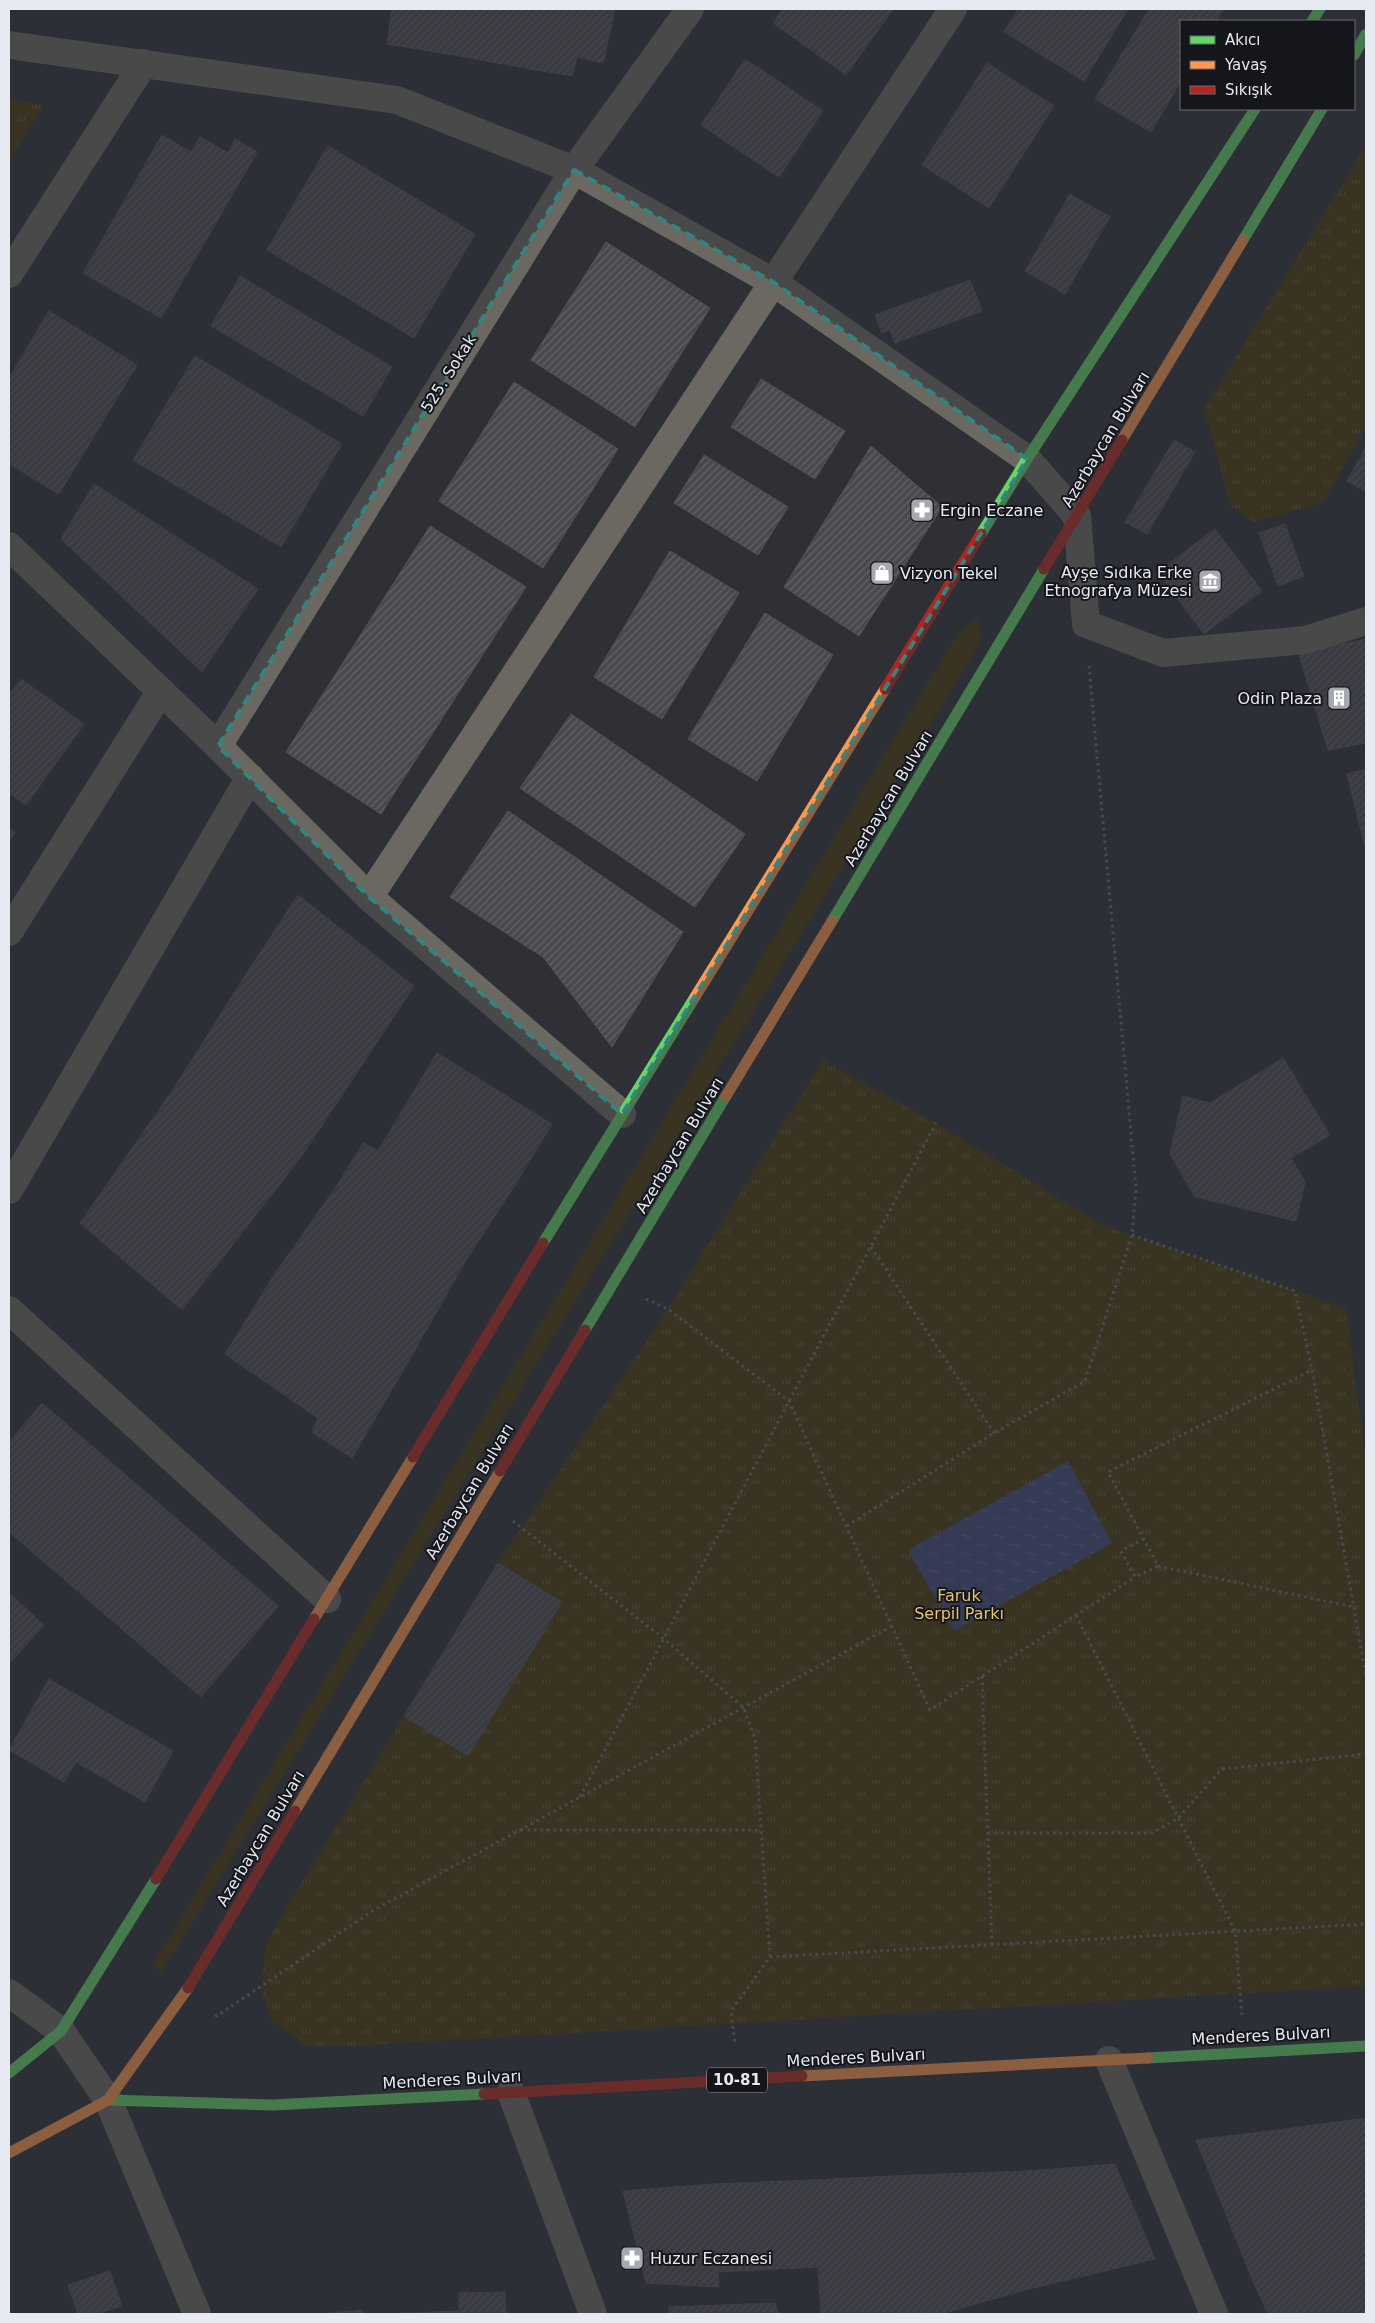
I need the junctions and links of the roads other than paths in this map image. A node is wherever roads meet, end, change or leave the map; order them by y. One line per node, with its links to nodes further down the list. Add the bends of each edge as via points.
1 (690, 9): 11 (street, 525. Sokak)
2 (953, 9): 13 (street)
3 (1320, 9): 4 (main road)
4 (1313, 20)
5 (1366, 34): 7 (main road)
6 (9, 46): 8 (street)
7 (1355, 53)
8 (144, 63): 11 (street, via 397,100); 12 (street)
9 (1254, 110): 14 (main road)
10 (1321, 110): 15 (main road, Azerbaycan Bulvarı)
11 (574, 170): 13 (street); 19 (street, 525. Sokak)
12 (9, 274)
13 (773, 282): 14 (street); 21 (street)
14 (1027, 459): 15 (street); 23 (main road)
15 (1078, 516): 17 (street, via 1086,624 1162,653 1305,640); 33 (main road, Azerbaycan Bulvarı, via 179,2003)
16 (9, 546): 18 (street)
17 (1366, 621)
18 (161, 691): 19 (street); 22 (street)
19 (218, 746): 20 (street)
20 (250, 777): 21 (street); 24 (street)
21 (369, 897): 23 (street)
22 (9, 932)
23 (622, 1114): 26 (main road)
24 (9, 1190)
25 (13, 1322): 26 (street)
26 (327, 1599): 28 (main road)
27 (9, 1993): 28 (street)
28 (61, 2031): 31 (main road); 33 (street)
29 (1366, 2046): 30 (main road, Menderes Bulvarı / 10-81)
30 (1109, 2060): 32 (main road, Menderes Bulvarı / 10-81); 37 (street)
31 (9, 2073)
32 (511, 2092): 33 (main road, Menderes Bulvarı / 10-81, via 273,2105); 36 (street)
33 (108, 2100): 34 (main road, Azerbaycan Bulvarı); 35 (street)
34 (11, 2151)
35 (196, 2314)
36 (593, 2314)
37 (1214, 2314)

